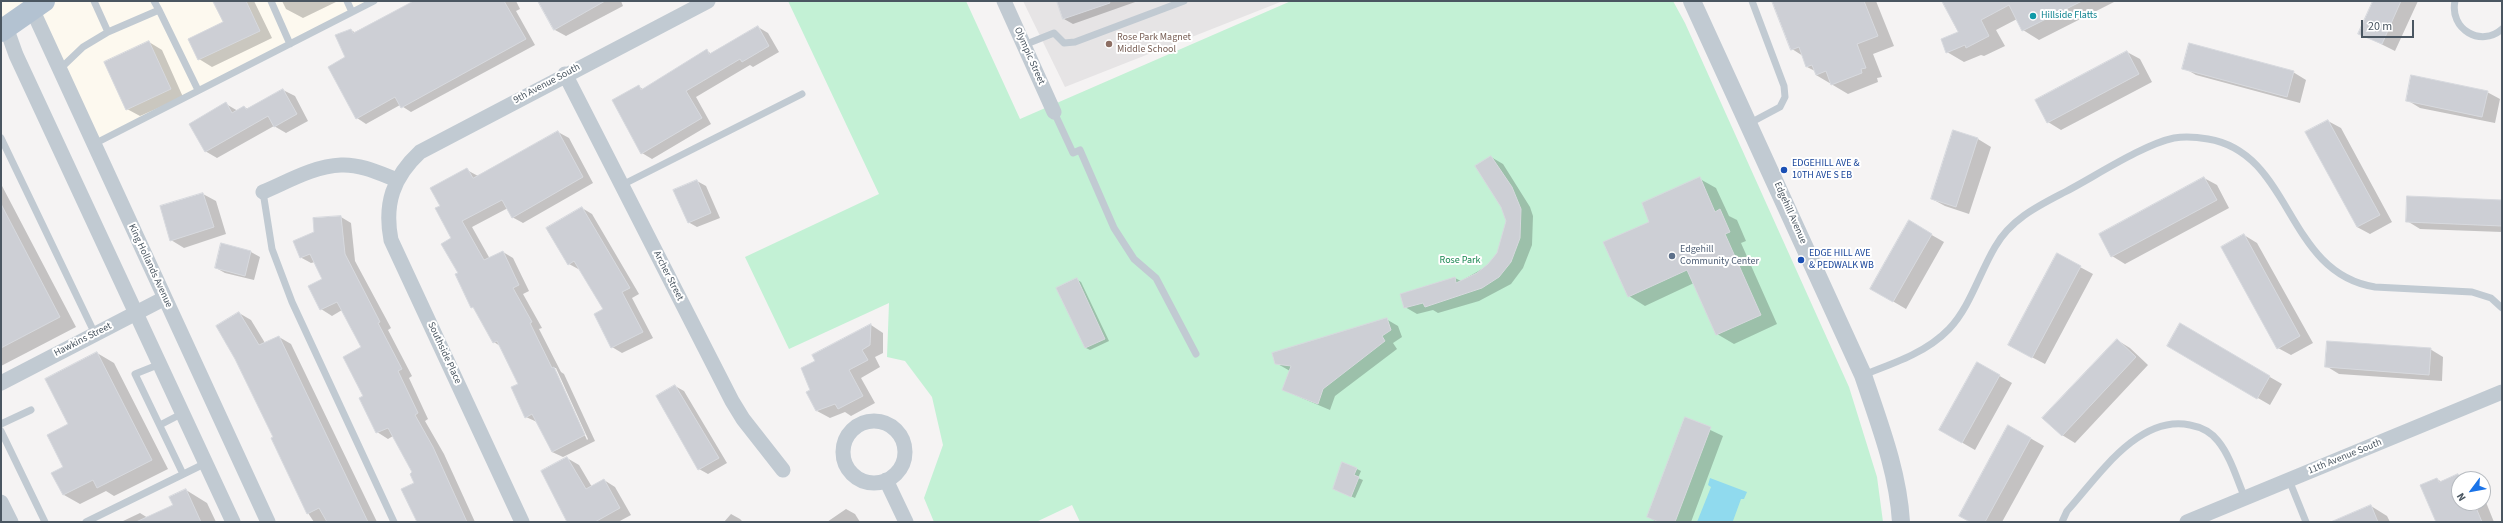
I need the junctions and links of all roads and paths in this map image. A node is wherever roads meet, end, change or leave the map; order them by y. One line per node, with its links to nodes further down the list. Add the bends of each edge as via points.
1 (94, 1): 17 (lane)
2 (154, 1): 13 (lane)
3 (271, 1): 18 (lane)
4 (347, 1): 14 (lane)
5 (374, 1): 14 (lane)
6 (708, 1): 21 (street, 9th Avenue South)
7 (1004, 1): 19 (street, Olympic Street)
8 (1184, 1): 19 (lane, via 1076,42 1064,43 1054,33)
9 (1692, 1): 25 (street, Edgehill Avenue)
10 (1752, 1): 25 (lane, via 1785,92 1780,107)
11 (2455, 1): 16 (lane, via 2455,17 2466,32 2485,37)
12 (38, 5): 15 (main road); 20 (street, King Hollands Avenue)
13 (159, 10): 17 (lane); 22 (lane)
14 (352, 12): 18 (lane)
15 (4, 26): 33 (street)
16 (2502, 29)
17 (108, 32): 20 (lane, via 83,47)
18 (290, 44): 22 (lane)
19 (1024, 45): 24 (street, Olympic Street)
20 (60, 68): 27 (street, King Hollands Avenue)
21 (565, 74): 28 (street, 9th Avenue South, via 420,152 408,163); 29 (street, Archer Street)
22 (198, 90): 27 (lane)
23 (802, 94): 29 (lane)
24 (1054, 112): 35 (lane, via 1073,153 1080,150 1114,228 1134,259 1156,278)
25 (1750, 123): 37 (street, Edgehill Avenue)
26 (1, 138): 34 (lane)
27 (94, 144): 31 (street, King Hollands Avenue)
28 (397, 180): 30 (street, via 364,168 342,165 318,169); 58 (street, Southside Place, via 387,219 391,240)
29 (622, 185): 46 (street, Archer Street, via 732,401)
30 (263, 192): 57 (lane, via 272,249 292,302)
31 (165, 298): 33 (street, Hawkins Street); 56 (street, King Hollands Avenue)
32 (2502, 308): 37 (lane, via 2491,298 2472,292 2375,287 2361,285 2343,277 2326,265 2312,250 2264,173 2247,155 2215,140 2174,138 2145,150 2021,217 1995,247 1961,313 1948,331 1908,357)
33 (137, 312): 34 (street, Hawkins Street); 36 (street)
34 (95, 334): 38 (street, Hawkins Street)
35 (1196, 354)
36 (160, 364): 41 (street); 43 (lane, via 135,374)
37 (1863, 375): 60 (street, Edgehill Avenue, via 1885,437)
38 (1, 383)
39 (2502, 392): 49 (street, 11th Avenue South)
40 (31, 410): 42 (lane)
41 (183, 413): 43 (lane); 45 (street)
42 (1, 424)
43 (160, 425): 47 (lane)
44 (1, 431): 53 (lane)
45 (206, 463): 47 (lane); 55 (street)
46 (783, 470)
47 (183, 474): 54 (lane)
48 (886, 480): 48 (street, via 896,473 903,463 905,451 902,439 895,429 885,423 873,420 861,423 851,430 845,440 843,452 846,464 852,474 863,480); 59 (street)
49 (2289, 480): 50 (street, 11th Avenue South); 63 (lane)
50 (2245, 498): 61 (lane, via 2225,453 2211,434 2192,425 2169,424 2146,431 2128,444 2067,511); 62 (street, 11th Avenue South)
51 (1, 502): 52 (street)
52 (11, 522)
53 (45, 522)
54 (86, 522)
55 (232, 522)
56 (268, 522)
57 (394, 522)
58 (522, 522)
59 (906, 522)
60 (1901, 522)
61 (2062, 522)
62 (2187, 522)
63 (2306, 522)

